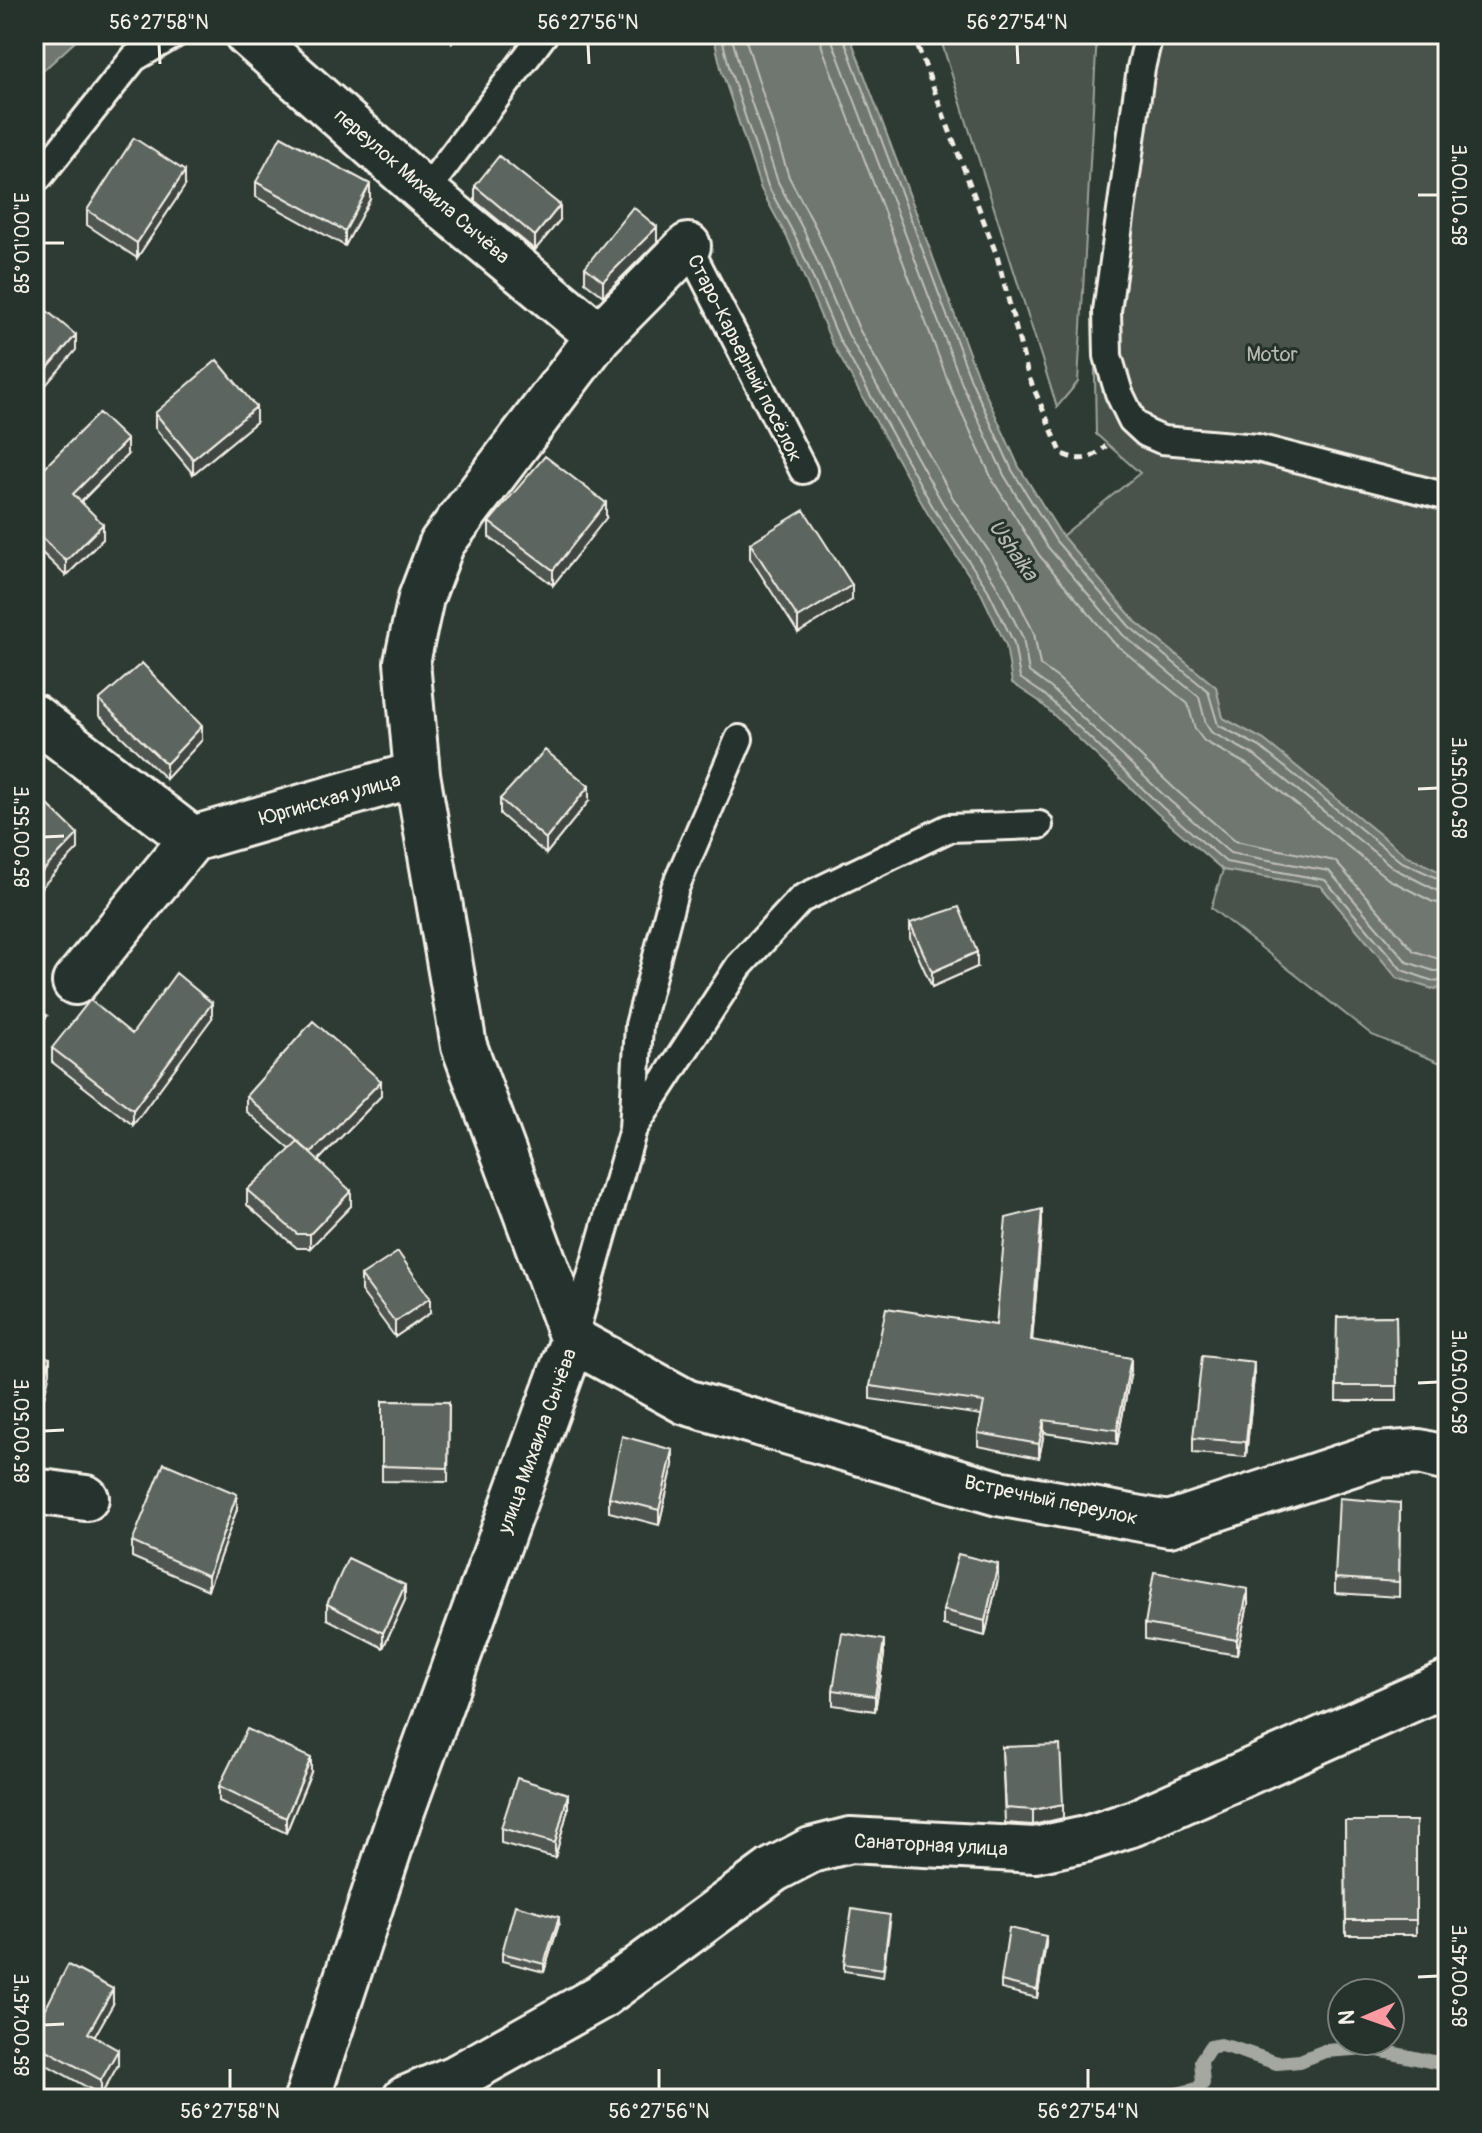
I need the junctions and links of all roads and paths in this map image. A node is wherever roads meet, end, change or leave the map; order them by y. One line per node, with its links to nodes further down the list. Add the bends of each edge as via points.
1 (175, 34): 6 (lane, via 134,58)
2 (247, 34): 7 (street, переулок Михаила Сычёва)
3 (544, 34): 7 (lane)
4 (913, 34): 10 (path, via 997,256 1028,375 1062,454 1076,460 1093,458)
5 (1149, 34): 10 (lane, via 1107,311 1108,356)
6 (34, 179)
7 (425, 192): 9 (street, переулок Михаила Сычёва)
8 (688, 246): 9 (street, Юргинская улица); 11 (lane, Старо-Карьерный посёлок)
9 (599, 336): 15 (street, Юргинская улица, via 442,543 421,598 407,662)
10 (1132, 420): 12 (lane, via 1162,440 1257,448)
11 (803, 470)
12 (1448, 497)
13 (34, 717): 17 (street)
14 (739, 739): 19 (lane, via 671,904 639,1025)
15 (417, 774): 17 (street, Юргинская улица); 20 (street, улица Михаила Сычёва, via 464,1046)
16 (1039, 825): 19 (lane, via 949,828 801,899 739,966)
17 (192, 839): 18 (street)
18 (75, 982)
19 (633, 1129): 20 (lane)
20 (573, 1340): 21 (street, Встречный переулок, via 686,1402 998,1493 1169,1524 1378,1455 1419,1452); 25 (street, улица Михаила Сычёва, via 399,1819)
21 (1448, 1459)
22 (34, 1491): 23 (street)
23 (86, 1498)
24 (1448, 1683): 26 (street, Санаторная улица, via 1134,1823 1086,1839 1035,1850 850,1840 811,1850 773,1870 600,1997 459,2076)
25 (307, 2099)
26 (405, 2099)

